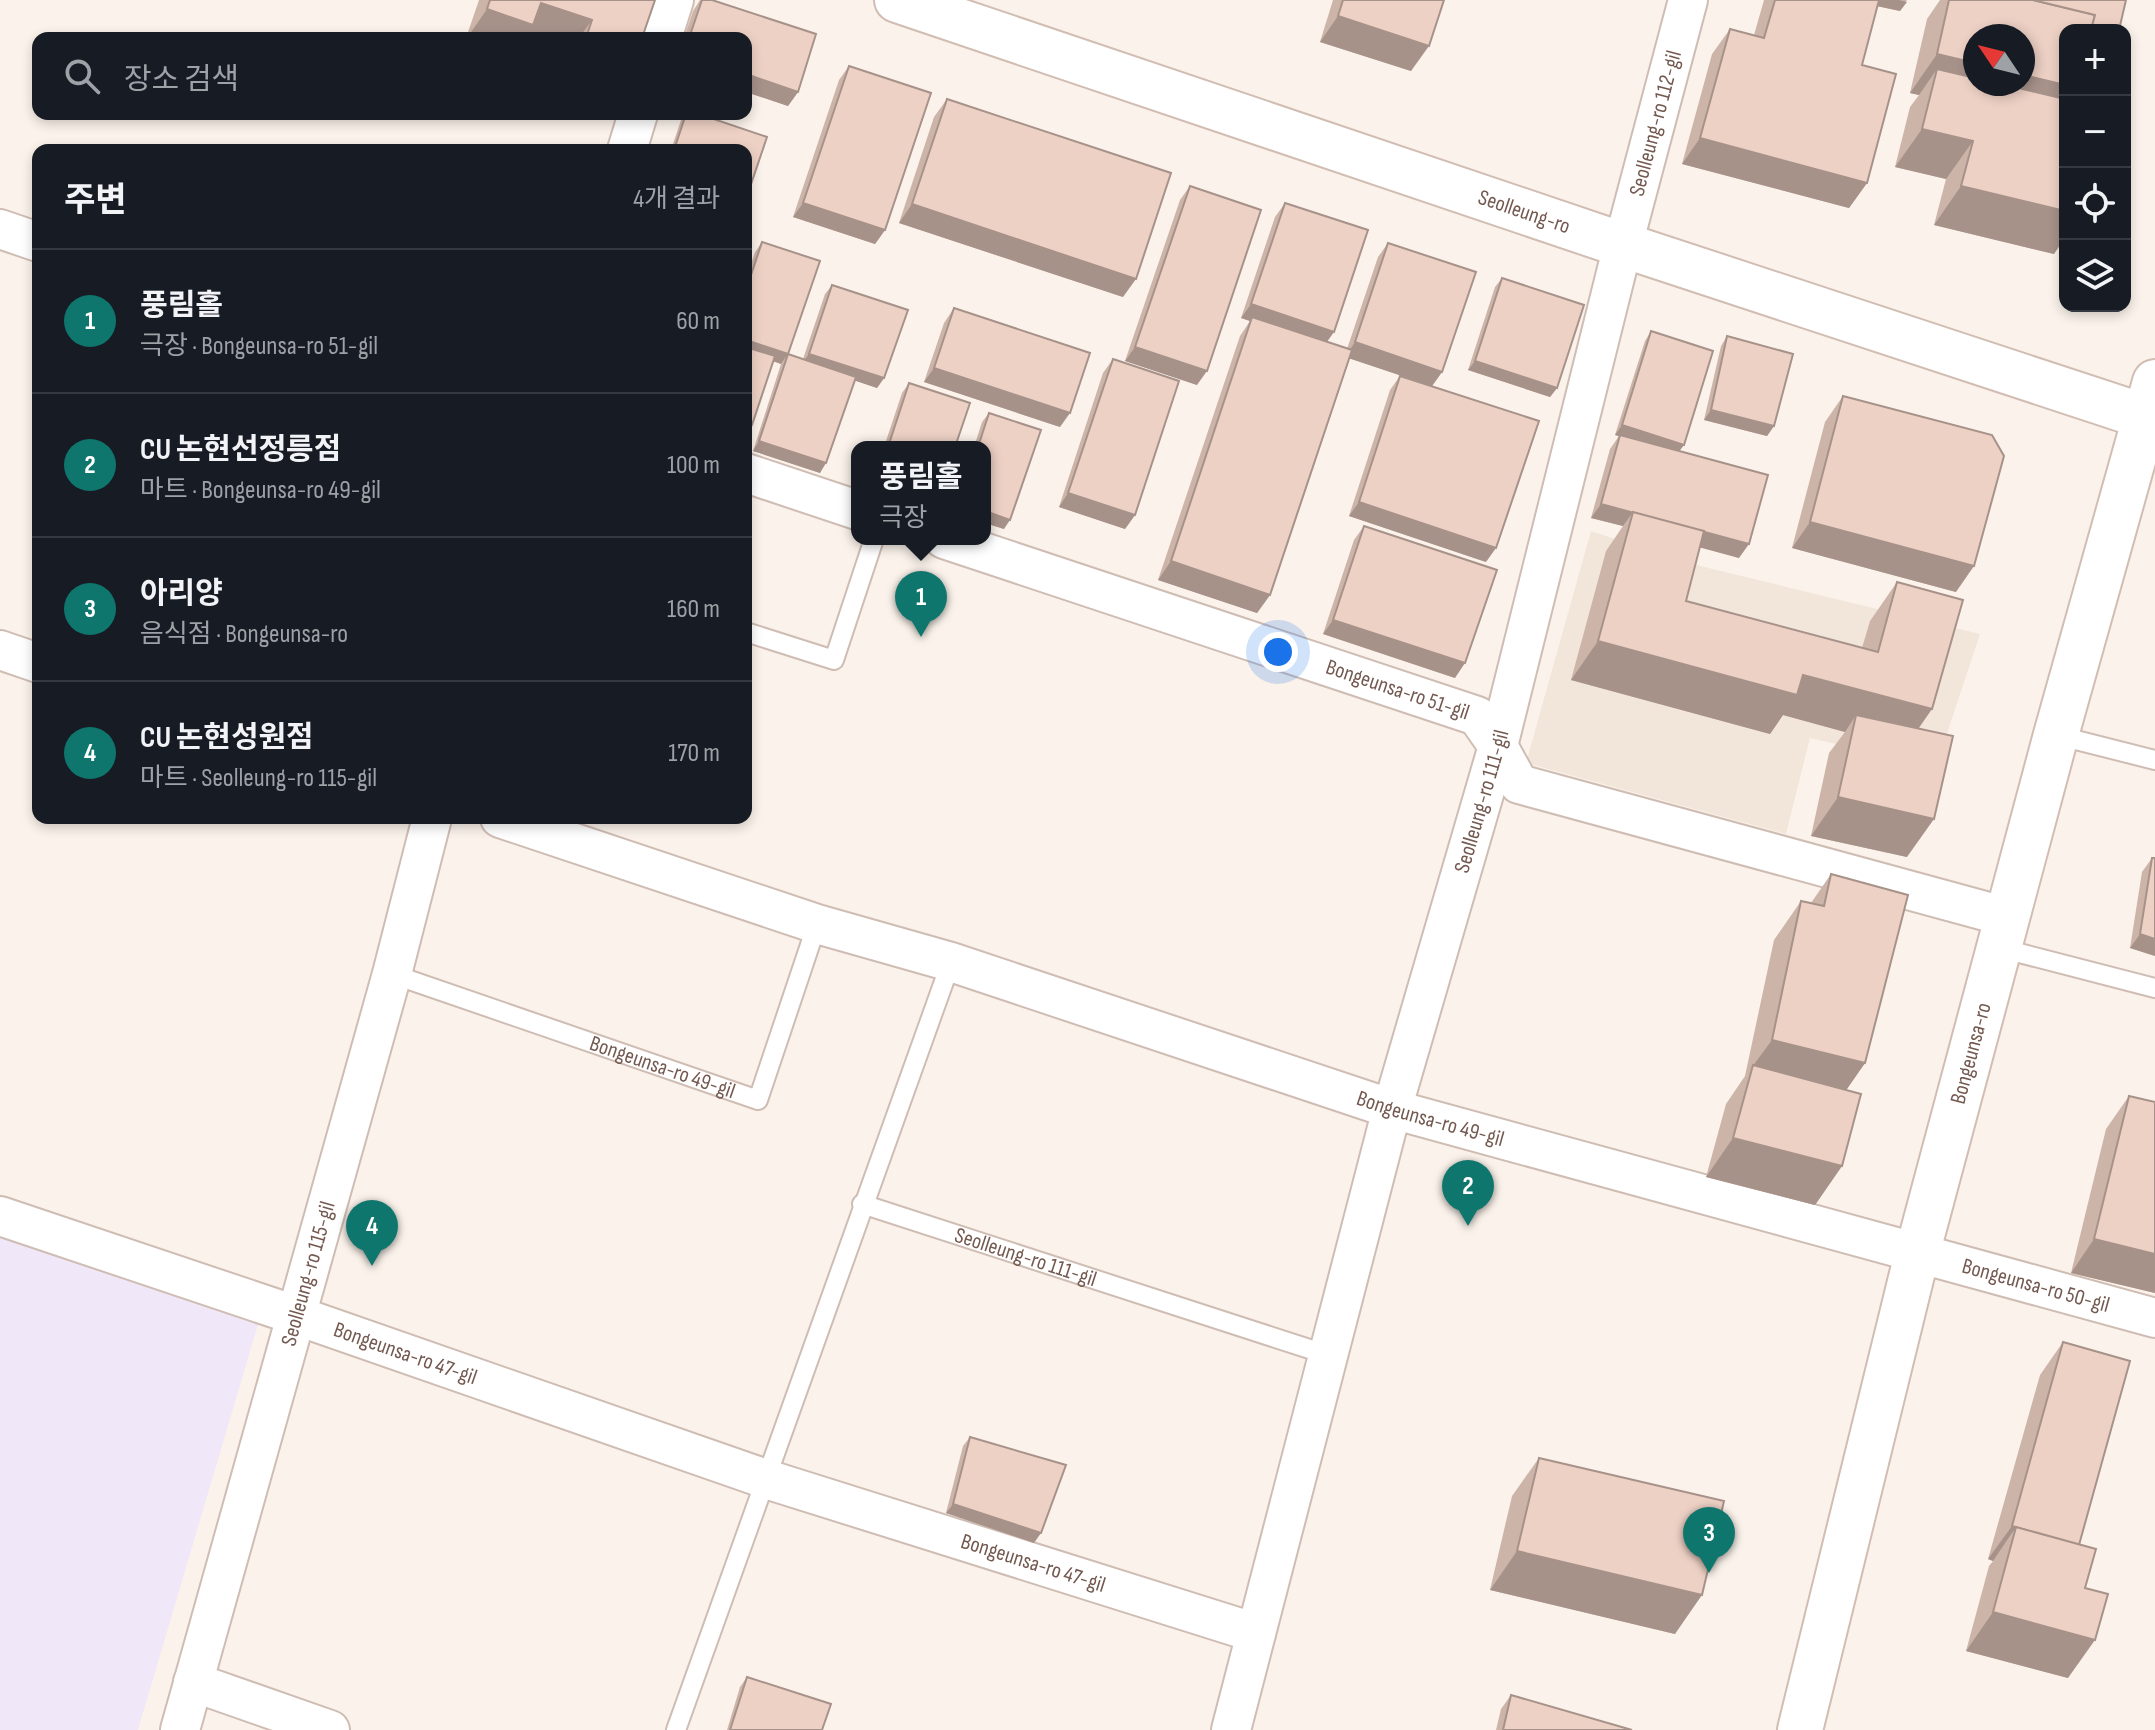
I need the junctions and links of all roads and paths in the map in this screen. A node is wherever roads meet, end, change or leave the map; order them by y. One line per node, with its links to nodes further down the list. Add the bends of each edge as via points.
1 (674, 0): 4 (street)
2 (897, 0): 9 (main road, Seolleung-ro)
3 (1688, 0): 9 (street, Seolleung-ro 112-gil)
4 (664, 32)
5 (636, 120): 6 (street)
6 (629, 144)
7 (0, 229): 8 (street)
8 (32, 240)
9 (1623, 245): 10 (main road, Seolleung-ro); 19 (street, Seolleung-ro 111-gil)
10 (2152, 406): 18 (main road, Bongeunsa-ro)
11 (752, 475): 12 (street)
12 (851, 508)
13 (872, 545): 15 (lane, via 834,660)
14 (962, 545): 19 (street, Bongeunsa-ro 51-gil, via 1477,716)
15 (752, 634)
16 (0, 650): 17 (street)
17 (32, 661)
18 (2056, 735): 20 (lane); 24 (main road, Bongeunsa-ro)
19 (1498, 746): 24 (street, Bongeunsa-ro 51-gil, via 1519,784); 28 (street, Seolleung-ro 111-gil)
20 (2155, 760)
21 (430, 824): 26 (street, Seolleung-ro 115-gil)
22 (518, 824): 23 (street, Bongeunsa-ro 49-gil)
23 (817, 924): 25 (street, Bongeunsa-ro 49-gil); 26 (lane, Bongeunsa-ro 49-gil, via 758,1100)
24 (2004, 932): 27 (lane); 31 (main road, Bongeunsa-ro)
25 (951, 962): 28 (street, Bongeunsa-ro 49-gil); 29 (lane)
26 (392, 974): 32 (street, Seolleung-ro 115-gil)
27 (2155, 988)
28 (1392, 1109): 31 (street, Bongeunsa-ro 49-gil); 34 (street, Seolleung-ro 111-gil)
29 (862, 1204): 34 (lane, Seolleung-ro 111-gil); 35 (lane)
30 (0, 1216): 32 (street, Bongeunsa-ro 47-gil)
31 (1917, 1254): 33 (street, Bongeunsa-ro 50-gil); 42 (main road, Bongeunsa-ro)
32 (295, 1315): 35 (street, Bongeunsa-ro 47-gil); 37 (street, Seolleung-ro 115-gil)
33 (2155, 1318)
34 (1328, 1355): 36 (street, Seolleung-ro 111-gil)
35 (766, 1479): 36 (street, Bongeunsa-ro 47-gil); 40 (lane)
36 (1256, 1633): 41 (street, Seolleung-ro 111-gil)
37 (193, 1682): 38 (street, Seolleung-ro 115-gil); 39 (street)
38 (180, 1730)
39 (330, 1730)
40 (676, 1730)
41 (1231, 1730)
42 (1800, 1730)

